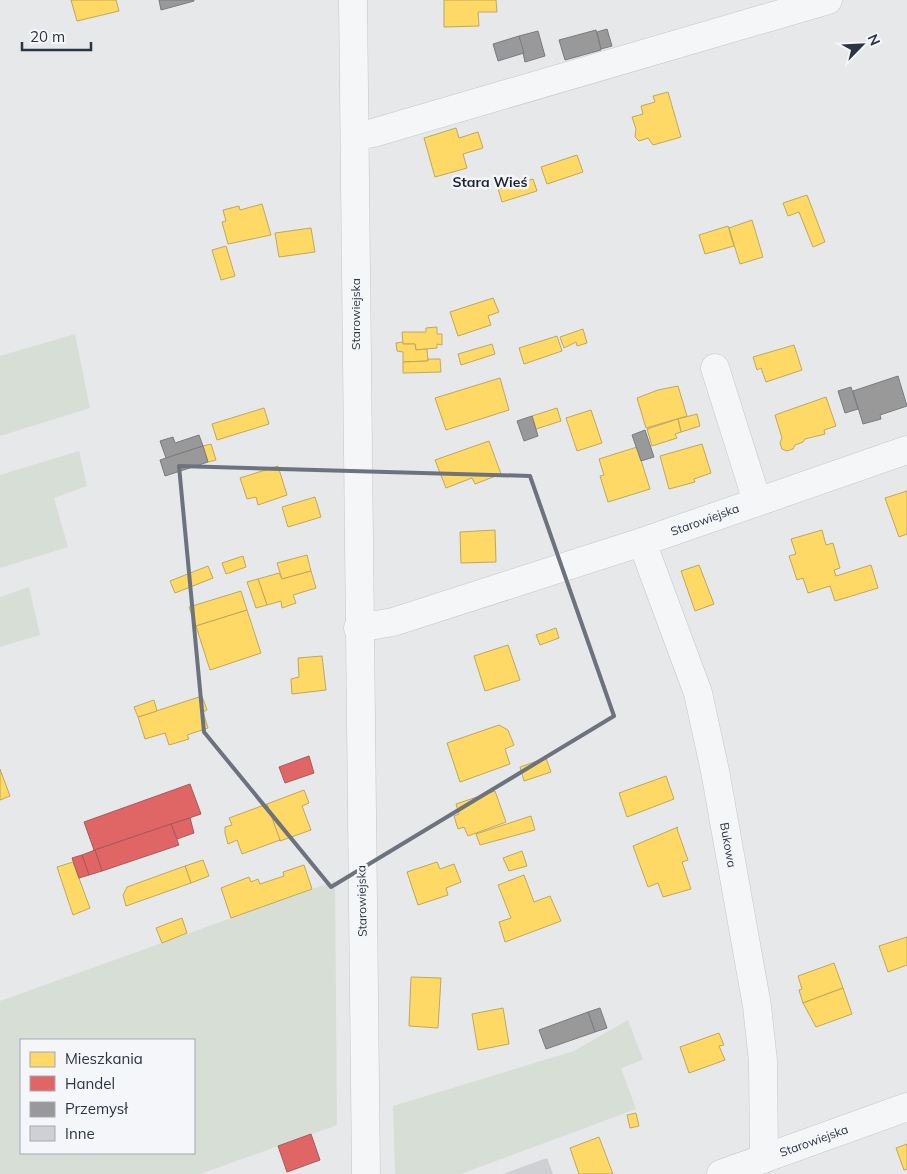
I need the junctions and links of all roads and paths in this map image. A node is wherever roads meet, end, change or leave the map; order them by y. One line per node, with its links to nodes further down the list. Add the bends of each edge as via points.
1 (353, 0): 3 (street, Starowiejska)
2 (828, 0): 3 (street)
3 (356, 136): 8 (street, Starowiejska)
4 (715, 368): 6 (street)
5 (907, 450): 6 (street, Starowiejska)
6 (757, 501): 7 (street, Starowiejska)
7 (642, 542): 8 (street, Starowiejska, via 393,622); 10 (street, Bukowa, via 698,693 757,1006 763,1061)
8 (358, 628): 11 (street, Starowiejska)
9 (907, 1108): 10 (street, Starowiejska)
10 (744, 1168)
11 (366, 1174)

